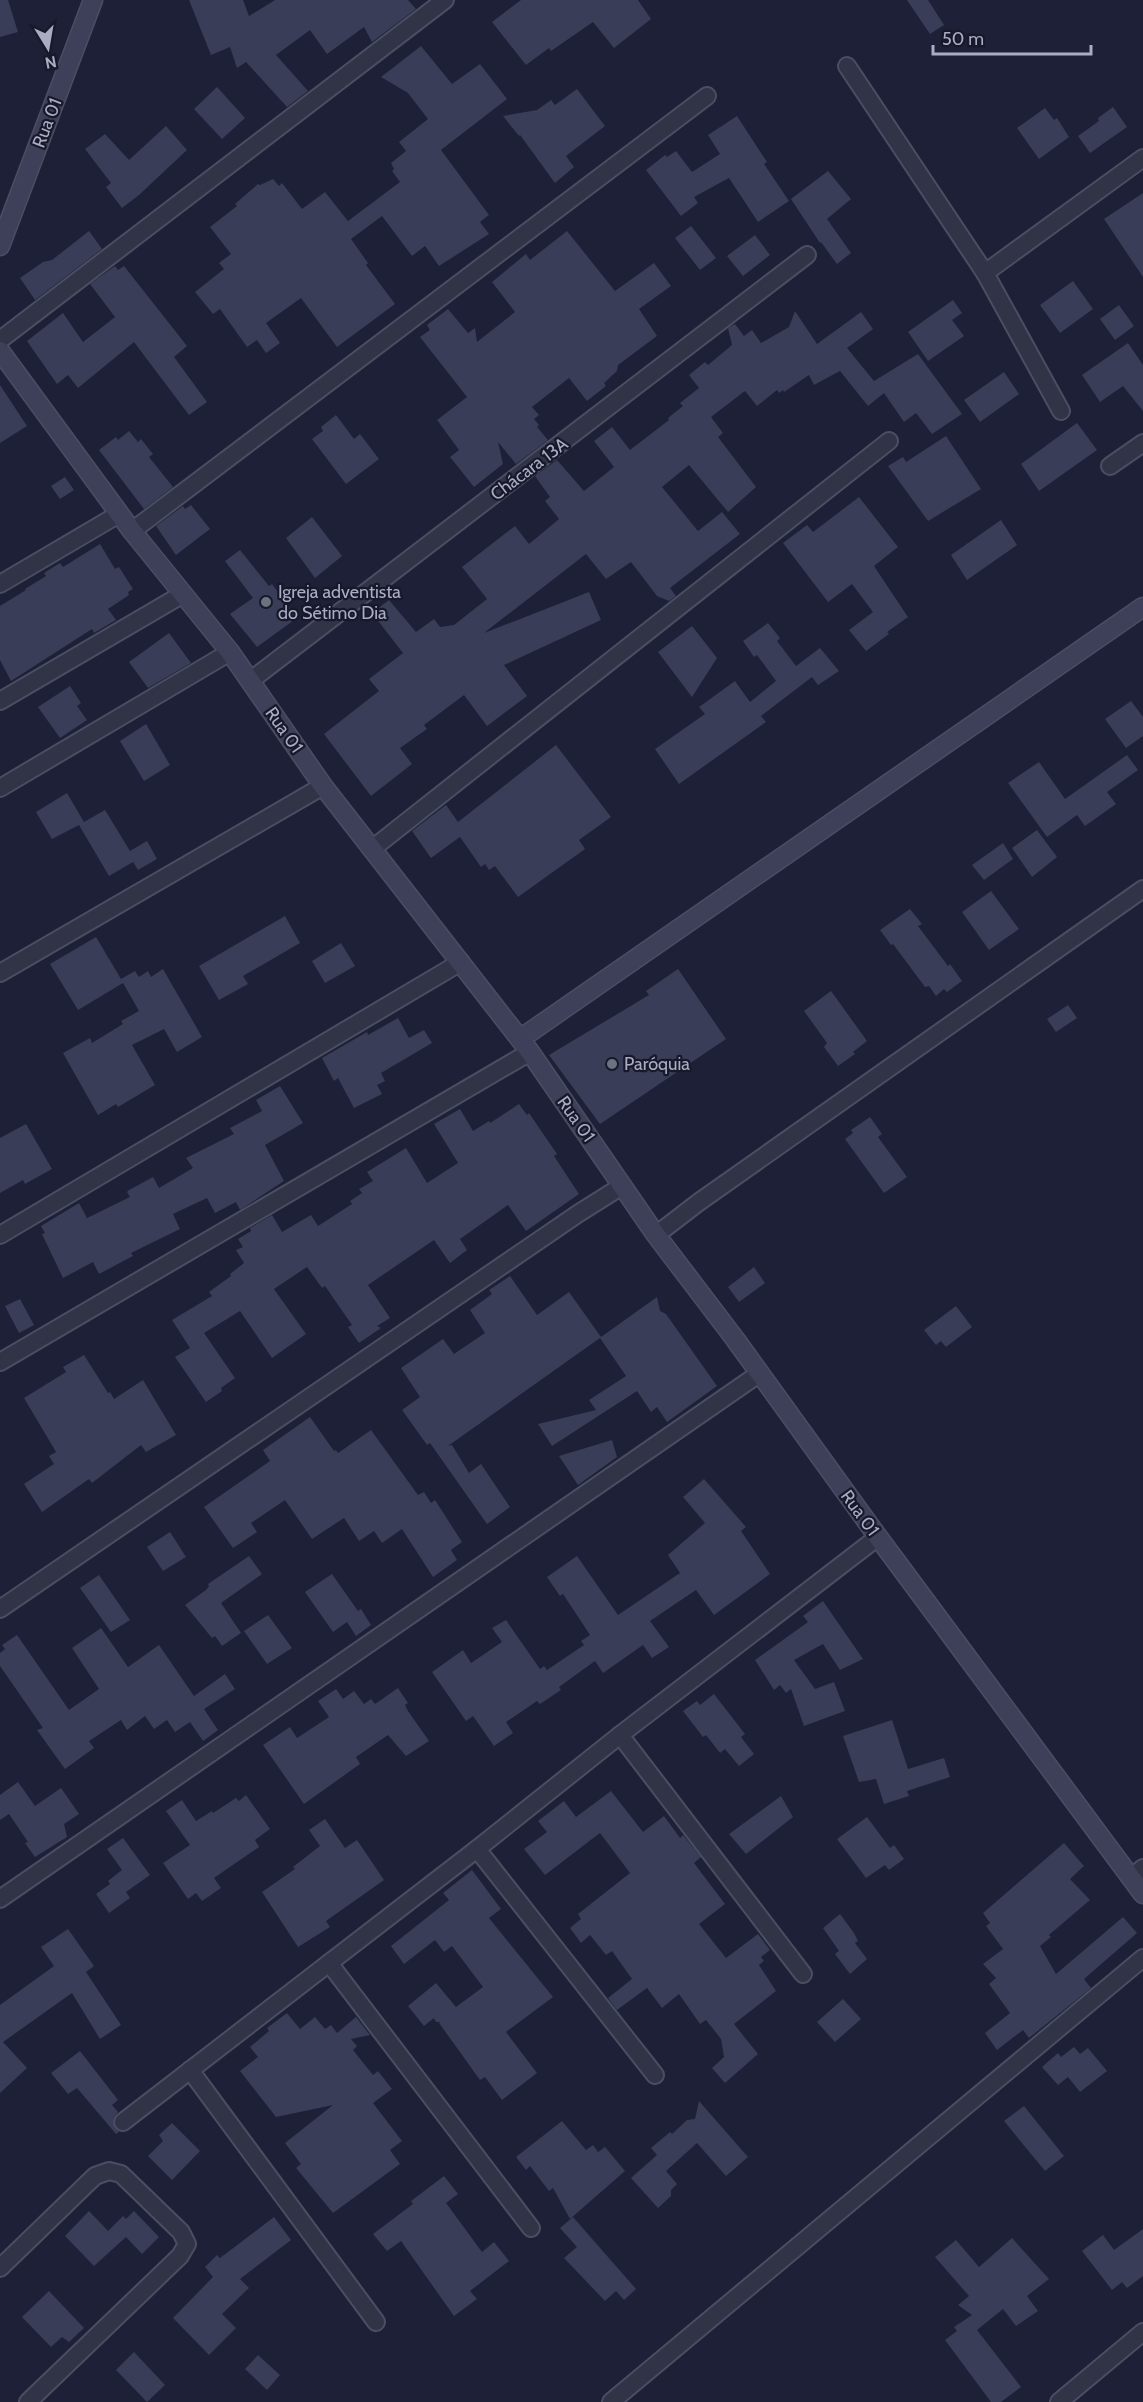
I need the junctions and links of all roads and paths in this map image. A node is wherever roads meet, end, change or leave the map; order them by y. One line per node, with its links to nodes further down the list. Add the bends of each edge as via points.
1 (93, 0): 6 (street, Rua 01)
2 (445, 0): 9 (street)
3 (848, 66): 8 (street)
4 (706, 96): 16 (street)
5 (1143, 158): 8 (street)
6 (0, 246)
7 (807, 255): 21 (street, Chácara 13A)
8 (985, 273): 11 (street)
9 (0, 340)
10 (0, 351): 15 (street, Rua 01)
11 (1061, 411)
12 (889, 441): 25 (street)
13 (1143, 443): 14 (street)
14 (1110, 466)
15 (119, 514): 16 (street, Rua 01); 17 (street)
16 (132, 531): 18 (street, Rua 01)
17 (0, 584)
18 (183, 594): 20 (street, Rua 01); 22 (street)
19 (1143, 607): 29 (street)
20 (230, 652): 21 (street, Rua 01); 24 (street)
21 (250, 681): 23 (street, Rua 01)
22 (0, 701)
23 (323, 786): 25 (street, Rua 01); 28 (street)
24 (0, 788)
25 (372, 849): 27 (street, Rua 01)
26 (1143, 889): 32 (street)
27 (461, 962): 29 (street, Rua 01); 31 (street)
28 (0, 973)
29 (525, 1046): 30 (street, Rua 01); 33 (street)
30 (622, 1186): 32 (street, Rua 01); 36 (street)
31 (0, 1235)
32 (656, 1235): 34 (street, Rua 01)
33 (0, 1362)
34 (760, 1373): 35 (street, Rua 01); 41 (street)
35 (878, 1537): 37 (street); 39 (street, Rua 01)
36 (0, 1609)
37 (620, 1735): 38 (street); 44 (street)
38 (477, 1849): 43 (street); 46 (street)
39 (1137, 1873): 40 (street, Rua 01)
40 (1143, 1894)
41 (0, 1899)
42 (1143, 1958): 53 (street)
43 (329, 1963): 45 (street); 48 (street)
44 (803, 1974)
45 (190, 2070): 47 (street); 50 (street)
46 (655, 2075)
47 (123, 2122)
48 (531, 2229)
49 (0, 2268): 52 (street, via 96,2176 109,2171 121,2174 181,2232 187,2244 180,2256)
50 (376, 2322)
51 (1143, 2332): 54 (street)
52 (28, 2402)
53 (612, 2402)
54 (1059, 2402)

